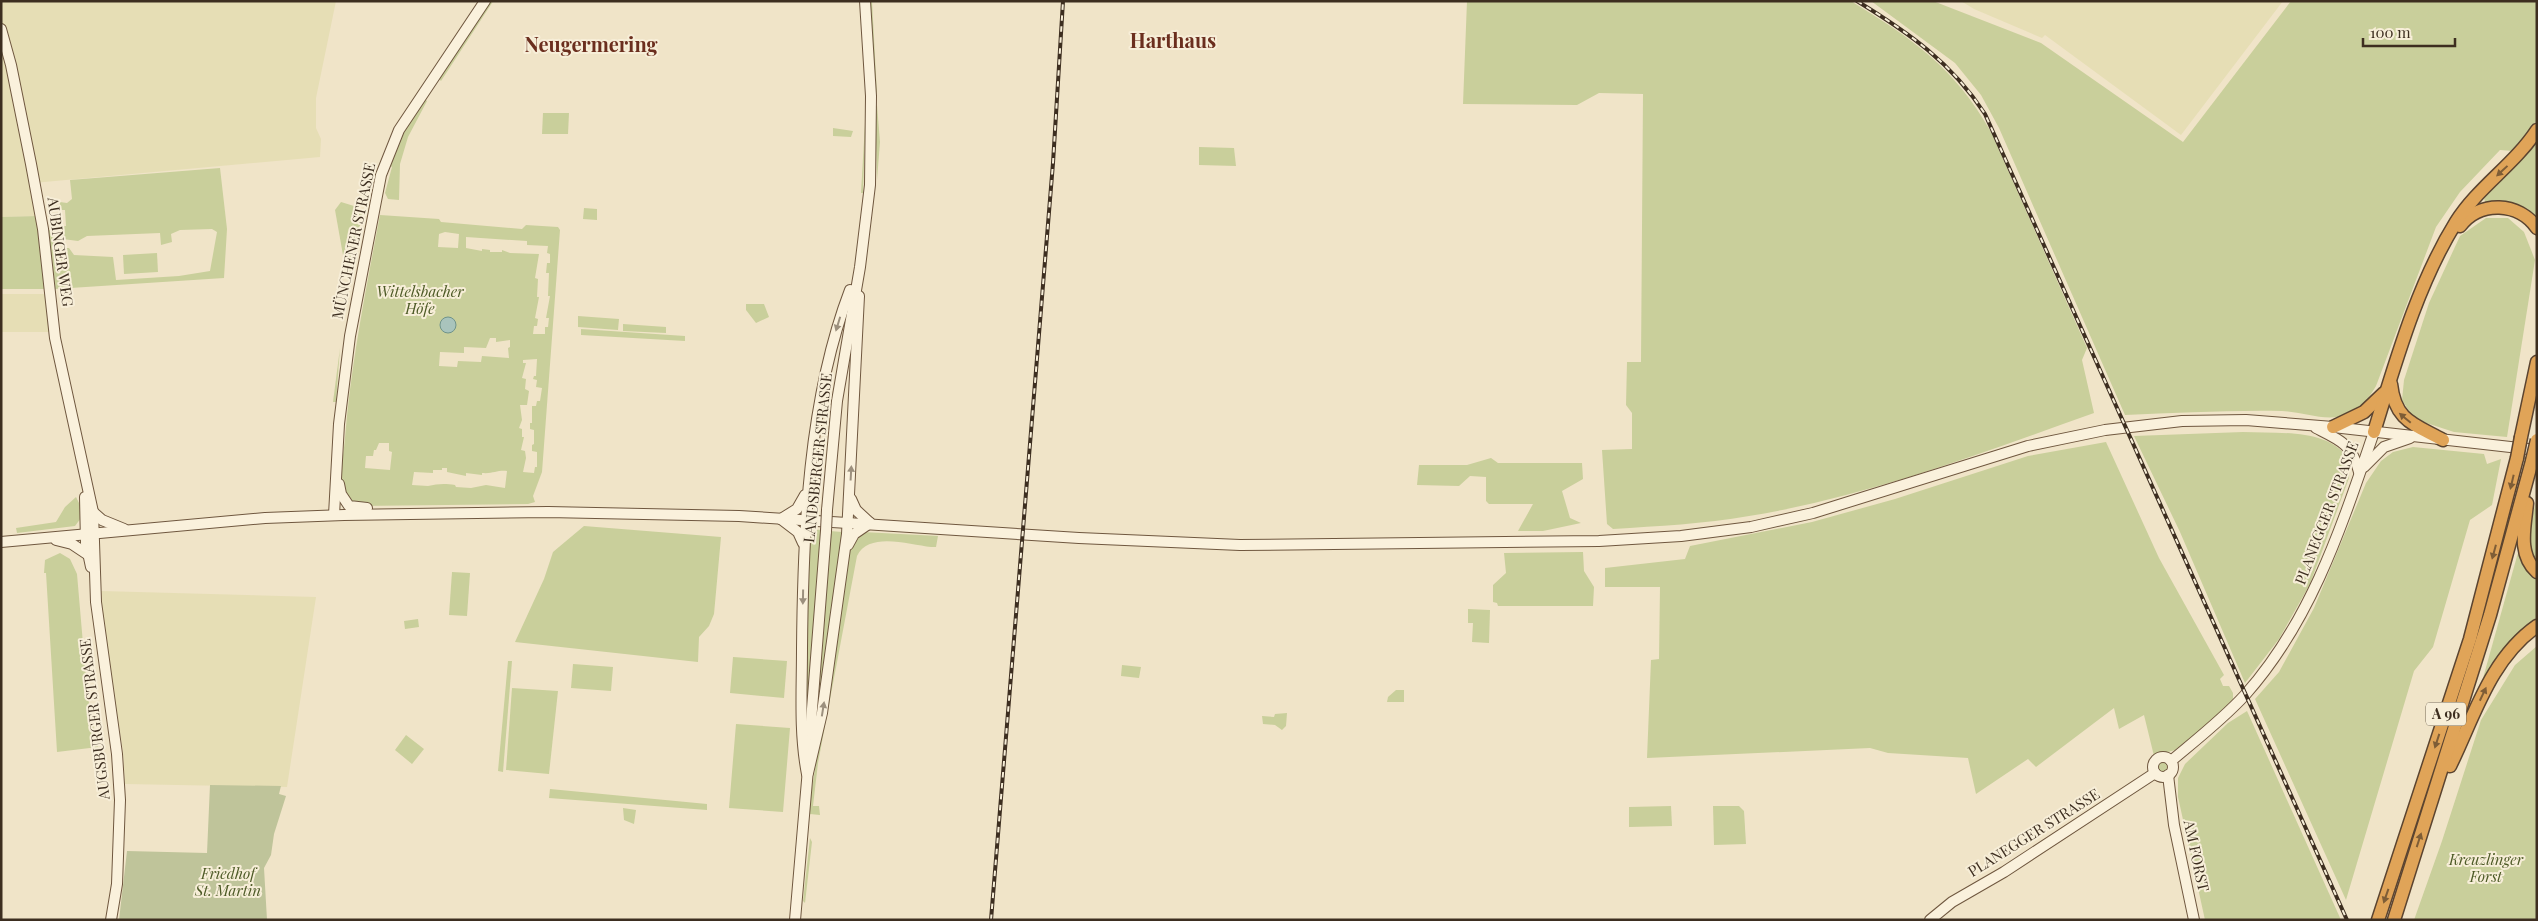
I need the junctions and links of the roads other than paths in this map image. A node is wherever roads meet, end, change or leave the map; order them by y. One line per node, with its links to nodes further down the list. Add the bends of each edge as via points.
1 (485, 1): 17 (main road, MÜNCHENER STRASSE, via 399,130 383,168 350,336)
2 (865, 1): 7 (main road, LANDSBERGER STRASSE, via 872,140 869,196)
3 (1, 29): 19 (main road, AUBINGER WEG, via 31,164 43,229 56,338)
4 (2537, 130): 6 (highway, one-way to 6, via 2523,149 2468,205)
5 (2537, 228): 6 (highway, via 2516,210 2499,206 2484,209 2463,222)
6 (2442, 250): 9 (highway, via 2420,295)
7 (857, 279): 20 (main road, one-way to 20, via 837,326); 21 (main road, one-way to 7, via 859,310); 40 (main road, LANDSBERGER STRASSE, bridge, via 837,401)
8 (2537, 362): 47 (highway, A 96, one-way to 47, bridge, via 2517,458 2470,639)
9 (2389, 384): 11 (highway, via 2364,412); 12 (highway); 14 (highway, one-way to 9, via 2402,416 2394,404)
10 (2312, 426): 11 (main road); 18 (main road, via 2346,444 2354,455); 28 (main road, via 2246,420 2182,421 2105,430 2028,446 1813,513 1752,527 1681,536 1508,544 1240,545 1079,538)
11 (2333, 427): 12 (main road)
12 (2374, 432): 13 (main road); 18 (main road, PLANEGGER STRASSE)
13 (2414, 436): 14 (main road); 18 (main road, via 2384,448)
14 (2443, 440): 16 (main road)
15 (2537, 440): 16 (highway, A 96, bridge)
16 (2534, 455): 36 (highway, via 2524,545 2530,564); 42 (highway, A 96, via 2490,615)
17 (336, 470): 23 (main road, via 341,494 349,506 427,508); 24 (main road, MÜNCHENER STRASSE)
18 (2359, 473): 39 (main road, PLANEGGER STRASSE, via 2322,575 2270,665 2241,699)
19 (85, 479): 22 (main road, AUBINGER WEG); 30 (main road, AUBINGER WEG)
20 (808, 485): 25 (main road, via 800,506); 26 (main road)
21 (849, 493): 27 (main road); 28 (main road, via 856,510)
22 (93, 512): 29 (main road, via 102,520); 30 (main road, AUBINGER WEG)
23 (436, 514): 24 (main road); 25 (main road, via 548,512)
24 (334, 515): 29 (main road)
25 (781, 519): 26 (main road); 33 (main road, via 798,532)
26 (805, 520): 27 (main road); 33 (main road)
27 (848, 522): 28 (main road); 34 (main road)
28 (870, 523): 34 (main road, via 854,534)
29 (127, 530): 30 (main road)
30 (90, 534): 31 (main road); 35 (main road, AUGSBURGER STRASSE); 37 (main road, AUGSBURGER STRASSE)
31 (47, 538): 32 (main road); 35 (main road, via 72,544)
32 (1, 542)
33 (804, 548): 40 (main road, one-way to 40, via 802,720)
34 (845, 553): 40 (main road, one-way to 34, via 822,713)
35 (87, 554): 37 (main road, AUGSBURGER STRASSE)
36 (2537, 572)
37 (93, 575): 44 (main road, AUGSBURGER STRASSE, via 120,800 117,884)
38 (2537, 626): 42 (highway, one-way to 38, via 2492,676 2509,653)
39 (2171, 760): 41 (main road, via 2173,770); 41 (main road, PLANEGGER STRASSE, via 2163,756 2157,759 2154,764)
40 (807, 774): 45 (main road, LANDSBERGER STRASSE)
41 (2161, 775): 43 (main road, PLANEGGER STRASSE, via 1952,902); 46 (main road, AM FORST, via 2170,798)
42 (2432, 802): 48 (highway, A 96, one-way to 42)
43 (1933, 919)
44 (110, 920)
45 (795, 920)
46 (2194, 920)
47 (2378, 920)
48 (2394, 920)

